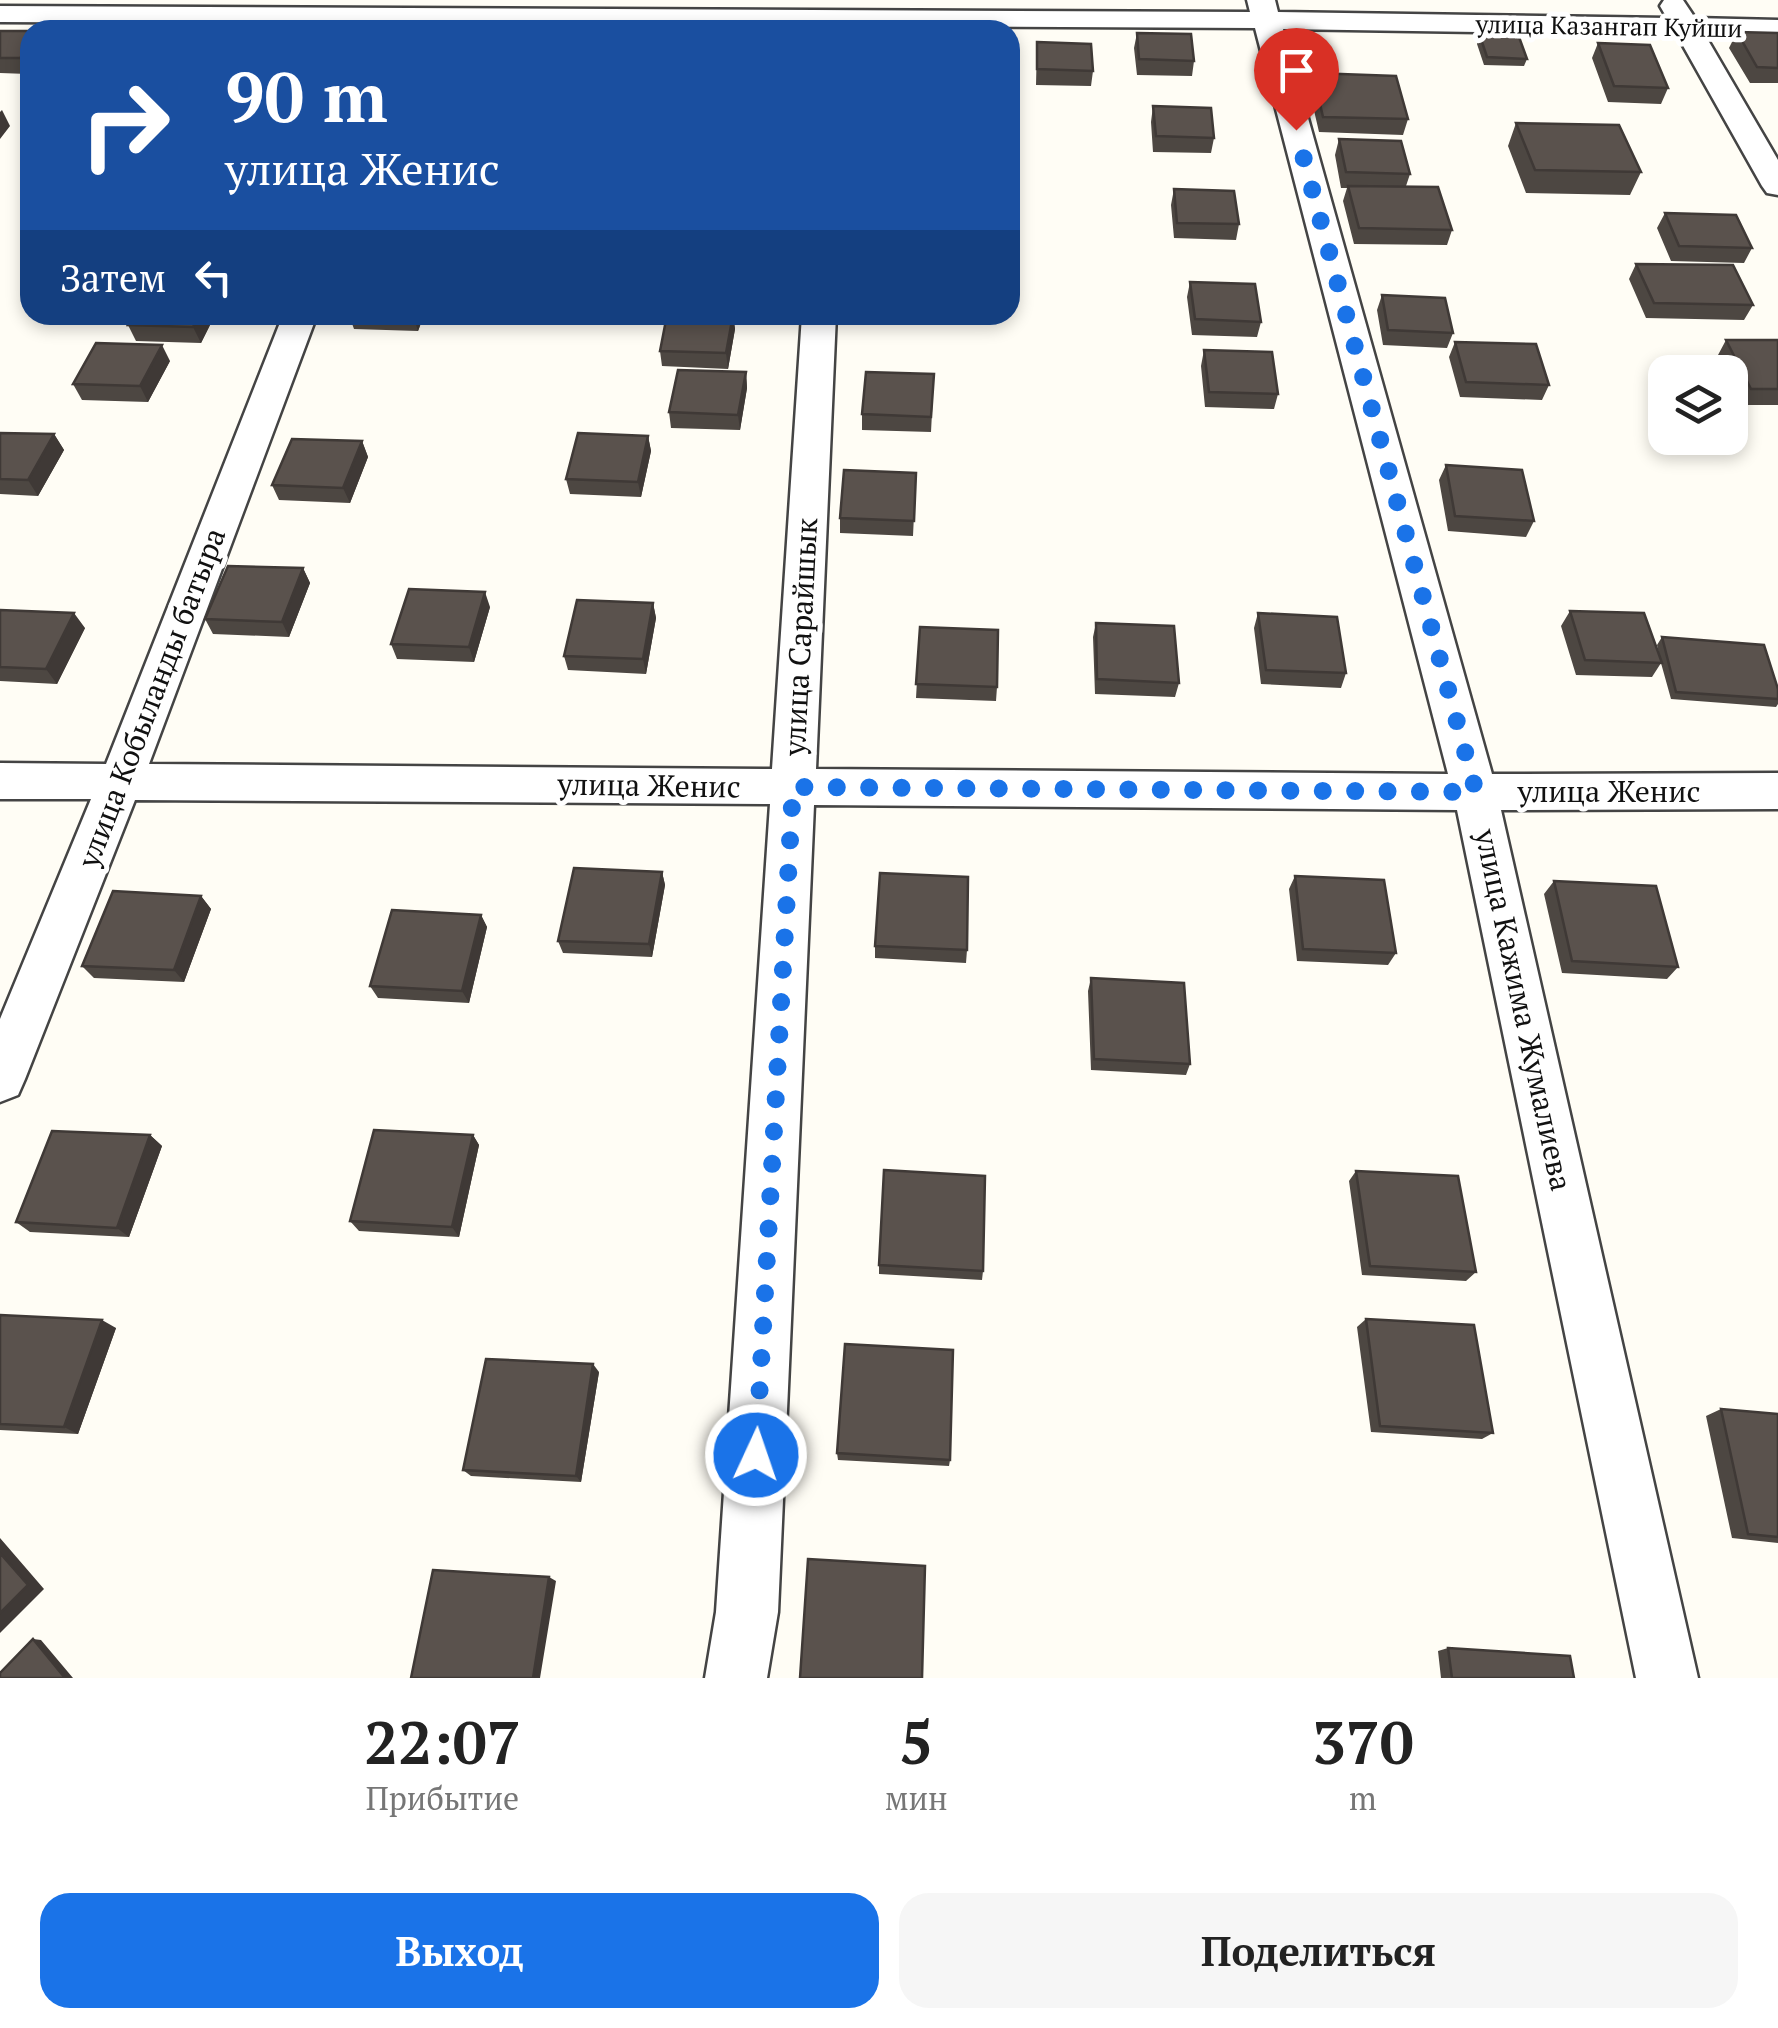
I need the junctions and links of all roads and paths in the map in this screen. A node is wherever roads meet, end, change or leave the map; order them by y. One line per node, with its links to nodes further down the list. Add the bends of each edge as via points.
1 (1670, 0): 6 (street)
2 (1264, 10): 5 (street, улица Казангап Куйши); 6 (street, улица Казангап Куйши); 15 (street, улица Кажима Жумалиева)
3 (0, 14): 4 (street, улица Казангап Куйши)
4 (416, 15): 5 (street, улица Казангап Куйши)
5 (836, 16)
6 (1686, 27): 7 (street, улица Казангап Куйши); 8 (street)
7 (1778, 28)
8 (1778, 186)
9 (296, 325): 12 (street, улица Кобыланды батыра)
10 (818, 325): 13 (street, улица Сарайшык)
11 (0, 781): 12 (street, улица Женис)
12 (121, 781): 13 (street, улица Женис); 16 (street, улица Кобыланды батыра)
13 (793, 787): 15 (street, улица Женис); 17 (street, улица Сарайшык, via 747,1612)
14 (1778, 791): 15 (street, улица Женис)
15 (1476, 792): 18 (street, улица Кажима Жумалиева)
16 (0, 1079)
17 (736, 1678)
18 (1668, 1678)

